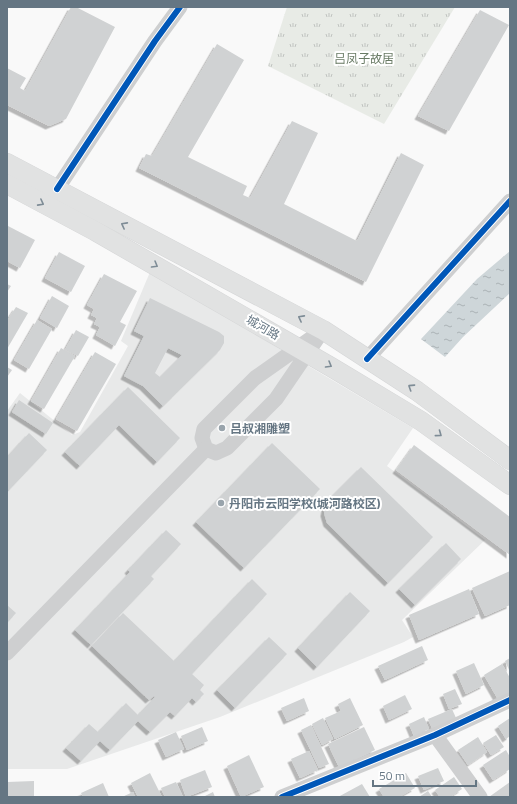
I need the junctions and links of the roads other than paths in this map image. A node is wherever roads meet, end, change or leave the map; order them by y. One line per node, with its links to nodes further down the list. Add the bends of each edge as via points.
1 (178, 8): 4 (street)
2 (7, 163): 4 (main road, 城河路)
3 (7, 184): 7 (main road, 城河路, one-way to 7, via 95,231)
4 (57, 189): 6 (main road, 城河路, one-way to 4)
5 (510, 201): 8 (street)
6 (323, 330): 7 (street); 8 (main road, 城河路)
7 (303, 350): 9 (street, via 276,399 227,448 216,453); 9 (street, via 255,378 204,429 202,438); 11 (main road, 城河路, one-way to 11, via 421,421)
8 (367, 359): 10 (main road, 城河路, one-way to 8, via 417,391)
9 (206, 449): 12 (street)
10 (510, 460)
11 (510, 485)
12 (7, 653)
13 (510, 700): 14 (street)
14 (435, 735): 15 (street); 16 (street)
15 (282, 797)
16 (480, 797)

